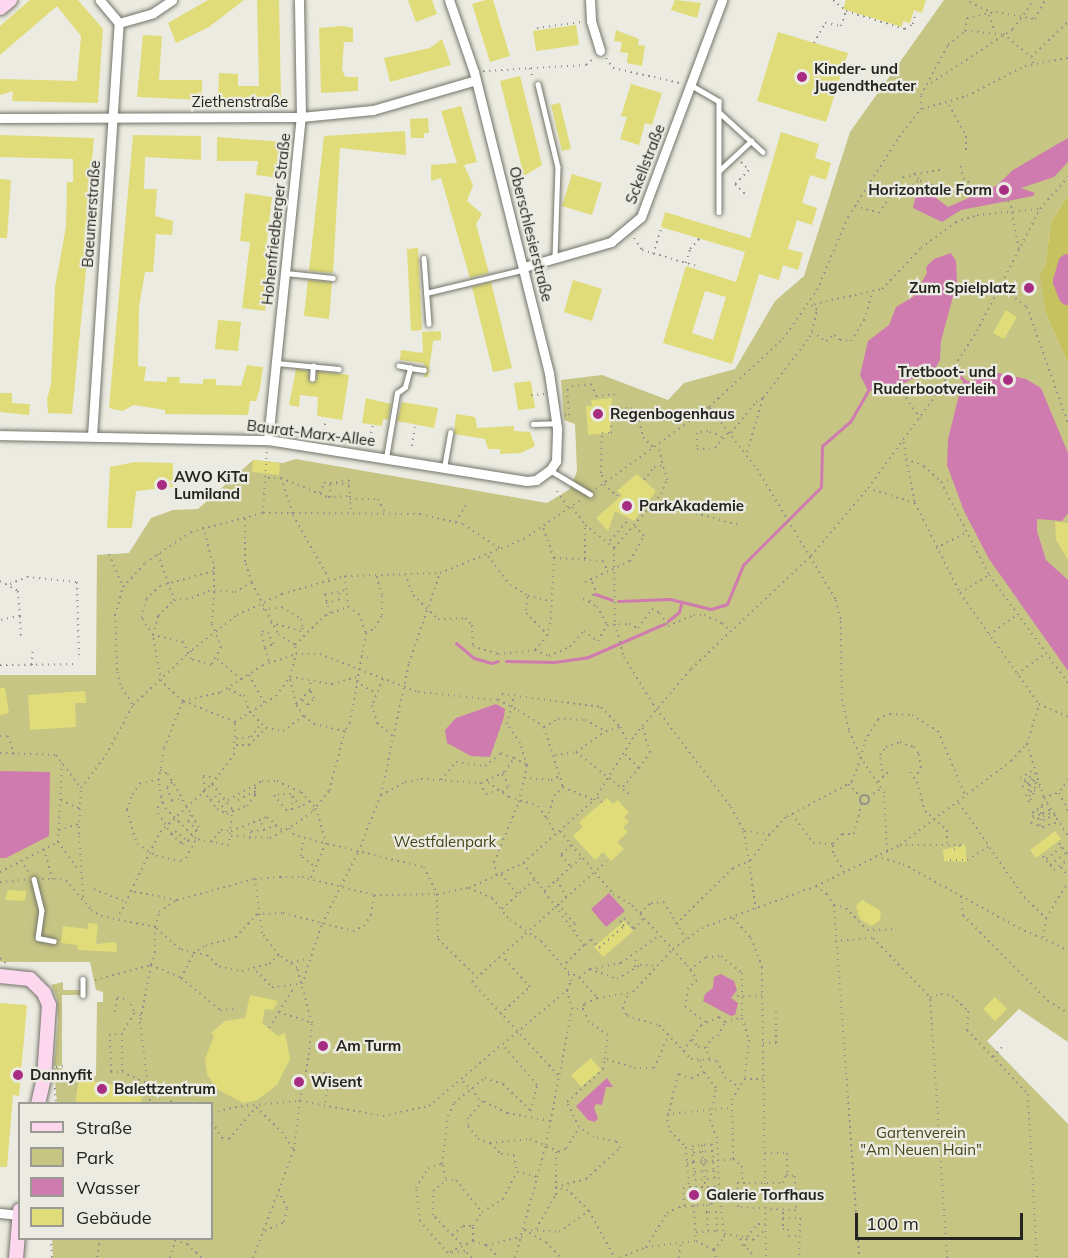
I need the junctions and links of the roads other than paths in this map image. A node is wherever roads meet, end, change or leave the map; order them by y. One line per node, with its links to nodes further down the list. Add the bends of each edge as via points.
1 (10, 0): 8 (street)
2 (100, 0): 9 (street)
3 (172, 0): 9 (street, via 153,13)
4 (299, 0): 15 (street, Hohenfriedberger Straße)
5 (449, 0): 11 (street, Oberschlesierstraße)
6 (590, 0): 10 (street, via 591,21)
7 (722, 0): 13 (street, Sckellstraße)
8 (0, 8)
9 (119, 23): 17 (street, Baeumerstraße)
10 (600, 51)
11 (475, 76): 15 (street, Ziethenstraße, via 373,110); 24 (street, Oberschlesierstraße)
12 (538, 84): 23 (lane, via 558,167)
13 (691, 85): 14 (lane, via 719,101); 23 (street, Sckellstraße, via 641,217 611,242)
14 (719, 112): 18 (lane); 20 (lane)
15 (301, 117): 17 (street, Ziethenstraße); 25 (street, Hohenfriedberger Straße)
16 (0, 118): 17 (street, Ziethenstraße)
17 (112, 118): 40 (street, Baeumerstraße)
18 (751, 141): 19 (lane); 20 (lane)
19 (763, 152)
20 (719, 171): 21 (lane)
21 (719, 212)
22 (423, 258): 27 (lane)
23 (555, 258): 24 (street, Sckellstraße)
24 (525, 268): 27 (lane); 36 (street, Oberschlesierstraße)
25 (286, 273): 26 (lane); 29 (street, Hohenfriedberger Straße)
26 (333, 278)
27 (426, 293): 28 (lane)
28 (429, 324)
29 (277, 363): 30 (lane); 41 (street, Hohenfriedberger Straße)
30 (313, 366): 33 (lane); 35 (lane)
31 (399, 366): 32 (lane)
32 (410, 368): 34 (lane); 42 (lane, via 405,387 397,393)
33 (339, 369)
34 (424, 370)
35 (312, 379)
36 (556, 423): 37 (lane); 44 (street, Oberschlesierstraße, via 556,461)
37 (533, 424)
38 (450, 434): 43 (lane)
39 (0, 435): 40 (street, Baurat-Marx-Allee)
40 (93, 436): 41 (street, Baurat-Marx-Allee)
41 (268, 440): 42 (street, Baurat-Marx-Allee)
42 (386, 458): 43 (street, Baurat-Marx-Allee)
43 (444, 468): 44 (street, Baurat-Marx-Allee, via 527,481)
44 (547, 473): 45 (lane)
45 (590, 494)
46 (34, 879): 47 (lane, via 42,910 38,938)
47 (54, 941)
48 (7, 976): 51 (street, via 36,984 49,1005 45,1078)
49 (83, 979): 50 (lane)
50 (83, 995)
51 (39, 1102)
52 (0, 1213): 53 (street)
53 (18, 1215)
54 (18, 1235): 55 (street)
55 (16, 1258)

